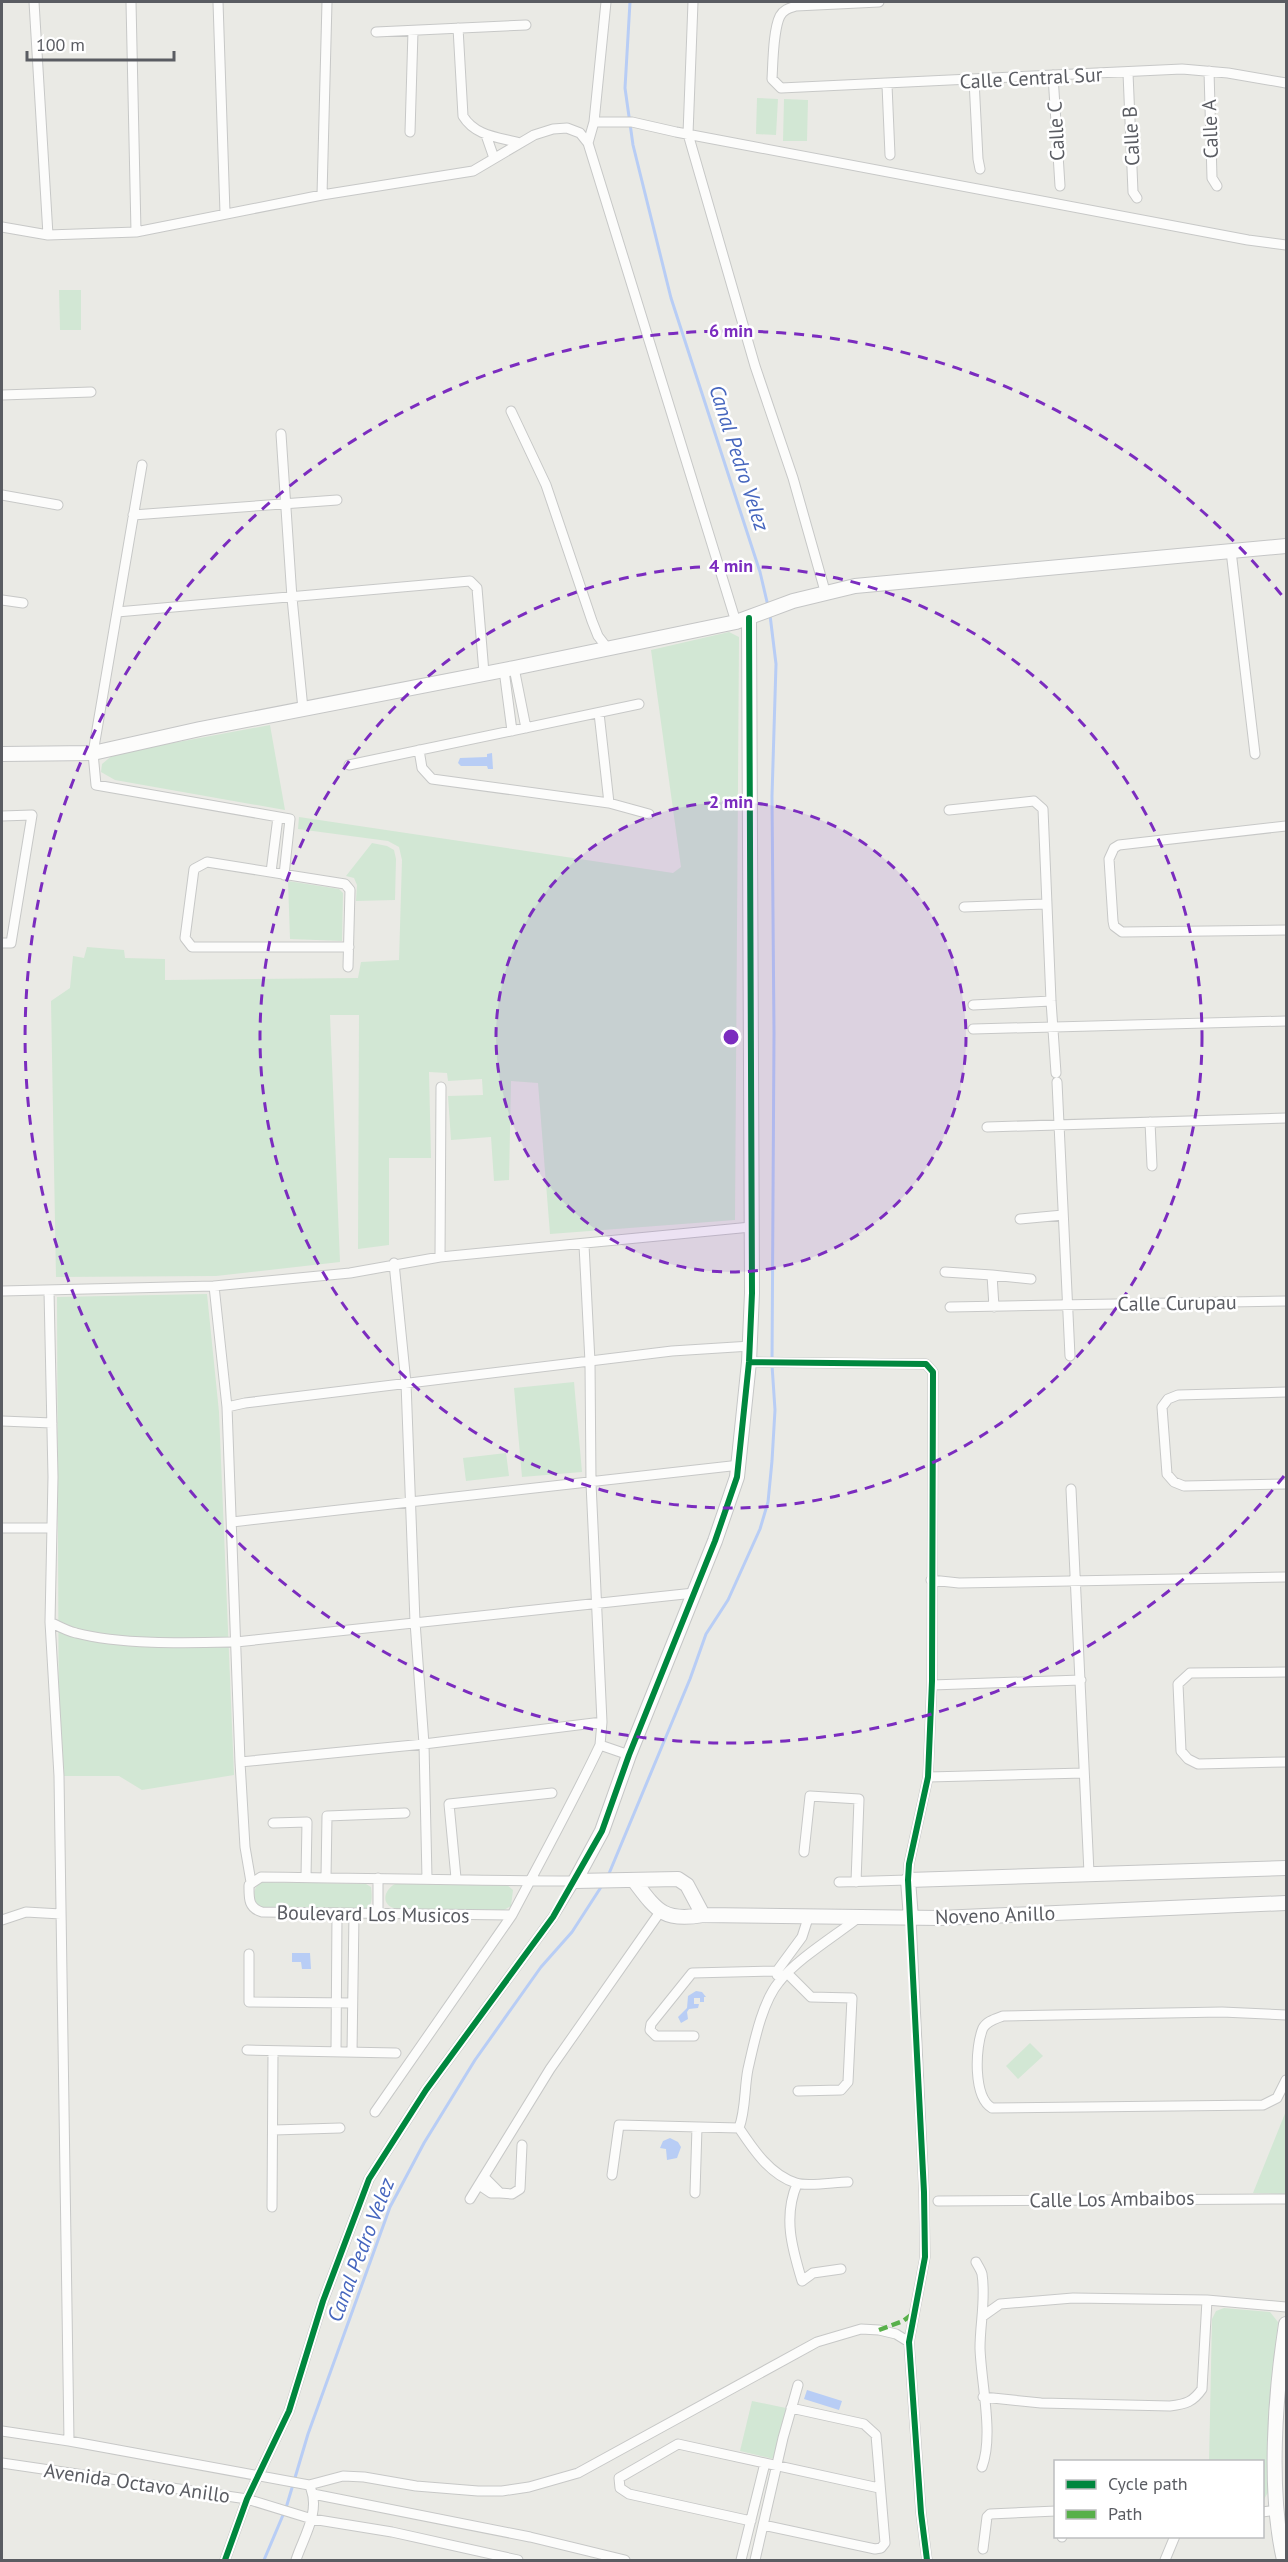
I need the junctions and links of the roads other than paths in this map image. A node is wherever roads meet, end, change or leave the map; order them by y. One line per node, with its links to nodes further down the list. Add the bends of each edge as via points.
1 (34, 2): 34 (street)
2 (131, 2): 33 (street)
3 (218, 2): 31 (street)
4 (327, 2): 29 (street)
5 (606, 2): 18 (street)
6 (693, 2): 20 (street)
7 (879, 2): 17 (street, Calle Central Sur, via 786,9 780,17 772,79 781,88)
8 (526, 25): 9 (street)
9 (458, 28): 10 (street); 21 (street, via 463,116 470,128)
10 (413, 31): 11 (street); 19 (street)
11 (376, 33)
12 (1209, 71): 13 (street, Calle Central Sur); 16 (street, Calle Central Sur); 28 (street, Calle A, via 1212,178)
13 (1128, 73): 14 (street, Calle Central Sur); 30 (street, Calle B, via 1133,192)
14 (1053, 75): 15 (street, Calle Central Sur); 27 (street, Calle C)
15 (974, 81): 17 (street, Calle Central Sur); 26 (street)
16 (1287, 83)
17 (887, 85): 24 (street)
18 (594, 122): 20 (street, via 632,122); 23 (street)
19 (410, 132)
20 (688, 134): 35 (street); 48 (street)
21 (486, 135): 22 (street); 25 (street)
22 (520, 142): 23 (street, via 553,129 567,128 580,133); 25 (street)
23 (588, 143): 53 (street)
24 (890, 155)
25 (494, 158): 29 (street, via 473,171)
26 (980, 169)
27 (1060, 186)
28 (1217, 186)
29 (321, 195): 31 (street)
30 (1137, 198)
31 (225, 213): 33 (street)
32 (2, 227): 34 (street)
33 (136, 232): 34 (street)
34 (48, 235)
35 (1287, 245)
36 (91, 392): 37 (street)
37 (2, 395)
38 (511, 411): 54 (street, via 546,485 592,621)
39 (281, 434): 43 (street)
40 (142, 465): 45 (street)
41 (2, 495): 44 (street)
42 (337, 500): 43 (street)
43 (286, 504): 45 (street); 49 (street)
44 (58, 506)
45 (133, 515): 52 (street)
46 (1287, 546): 47 (street)
47 (1232, 551): 48 (street); 65 (street)
48 (825, 591): 53 (street)
49 (292, 598): 52 (street); 56 (street, via 470,581 477,588); 58 (street)
50 (2, 600): 51 (street)
51 (23, 603)
52 (117, 612): 63 (street)
53 (749, 617): 54 (street); 94 (street)
54 (608, 649): 55 (street)
55 (509, 669): 56 (street); 60 (street); 61 (street)
56 (484, 673): 58 (street)
57 (639, 704): 59 (street)
58 (303, 709): 63 (street)
59 (599, 713): 60 (street); 67 (street)
60 (526, 728): 61 (street)
61 (512, 730): 62 (street)
62 (419, 750): 66 (street); 67 (street, via 422,768 432,779)
63 (93, 753): 64 (street); 71 (street, via 96,785)
64 (2, 754)
65 (1256, 754)
66 (349, 765)
67 (609, 803): 69 (street)
68 (949, 810): 75 (street, via 1034,801 1040,804)
69 (649, 814)
70 (2, 816): 78 (street, via 32,815 11,944)
71 (278, 817): 73 (street); 74 (street, via 290,819)
72 (1286, 828): 77 (street, via 1113,845 1109,859 1113,921 1122,932)
73 (271, 872): 74 (street); 79 (street, via 207,862 194,869 185,938 188,944)
74 (284, 875): 79 (street, via 348,886)
75 (1046, 904): 76 (street); 81 (street)
76 (964, 907)
77 (1287, 930)
78 (2, 943)
79 (349, 947): 80 (street)
80 (348, 967)
81 (1051, 1001): 82 (street); 84 (street)
82 (973, 1005)
83 (1287, 1021): 84 (street)
84 (1053, 1027): 85 (street); 89 (street)
85 (974, 1029)
86 (441, 1087): 96 (street)
87 (1287, 1118): 88 (street)
88 (1150, 1122): 89 (street); 91 (street)
89 (1058, 1125): 90 (street); 92 (street)
90 (987, 1127)
91 (1152, 1166)
92 (1063, 1215): 93 (street); 105 (street)
93 (1020, 1219)
94 (751, 1227): 95 (street); 108 (street)
95 (584, 1245): 96 (street); 110 (street)
96 (440, 1257): 97 (street)
97 (394, 1263): 101 (street, via 350,1273); 112 (street)
98 (945, 1272): 99 (street)
99 (992, 1275): 100 (street); 107 (street)
100 (1031, 1279)
101 (214, 1286): 103 (street); 114 (street)
102 (2, 1291): 103 (street)
103 (48, 1291): 116 (street)
104 (1287, 1301): 105 (street, Calle Curupau)
105 (1068, 1306): 107 (street, Calle Curupau); 109 (street)
106 (950, 1307): 107 (street, Calle Curupau)
107 (994, 1307)
108 (750, 1346): 110 (street); 111 (street)
109 (1070, 1356)
110 (590, 1362): 112 (street); 118 (street)
111 (755, 1362): 117 (street); 126 (street, via 931,1367)
112 (406, 1383): 114 (street); 121 (street)
113 (1287, 1392): 119 (street, via 1178,1395 1162,1407 1167,1474 1174,1482 1184,1486)
114 (227, 1407): 122 (street)
115 (2, 1421): 116 (street)
116 (52, 1423): 124 (street)
117 (740, 1465): 118 (street); 128 (street)
118 (591, 1483): 121 (street); 129 (street)
119 (1287, 1484)
120 (1071, 1489): 127 (street)
121 (412, 1502): 122 (street); 131 (street)
122 (232, 1522): 132 (street)
123 (2, 1528): 124 (street)
124 (52, 1528): 130 (street)
125 (1287, 1577): 127 (street)
126 (931, 1580): 127 (street); 135 (street)
127 (1074, 1580): 134 (street)
128 (694, 1593): 129 (street); 139 (street)
129 (596, 1603): 131 (street); 136 (street)
130 (50, 1622): 132 (street, via 74,1633 102,1638); 164 (street, via 59,1776)
131 (415, 1622): 132 (street); 137 (street)
132 (236, 1642): 140 (street)
133 (1287, 1671): 141 (street, via 1190,1673 1178,1684 1181,1751 1188,1759 1198,1764)
134 (1081, 1680): 135 (street); 142 (street)
135 (932, 1685): 143 (street)
136 (602, 1722): 137 (street); 138 (street)
137 (424, 1744): 140 (street); 153 (street)
138 (600, 1745): 139 (street); 155 (street)
139 (629, 1755): 156 (street, via 602,1832)
140 (240, 1762): 158 (street)
141 (1287, 1762)
142 (1084, 1773): 143 (street); 149 (street)
143 (928, 1777): 157 (street)
144 (552, 1793): 154 (street, via 449,1804)
145 (405, 1813): 151 (street, via 327,1816)
146 (273, 1823): 150 (street, via 307,1822)
147 (804, 1852): 161 (street, via 810,1796 859,1799)
148 (1287, 1868): 149 (street, Noveno Anillo)
149 (1089, 1873): 157 (street, Noveno Anillo)
150 (306, 1877): 151 (street, Boulevard Los Musicos); 158 (street, Boulevard Los Musicos, via 261,1877)
151 (327, 1877): 152 (street, Boulevard Los Musicos)
152 (378, 1878): 153 (street, Boulevard Los Musicos); 167 (street)
153 (427, 1878): 154 (street, Boulevard Los Musicos)
154 (456, 1878): 155 (street, Boulevard Los Musicos)
155 (530, 1881): 156 (street, Boulevard Los Musicos); 168 (street)
156 (575, 1881): 159 (street); 218 (street, via 426,2090 369,2179 323,2301 289,2411)
157 (908, 1881): 161 (street); 172 (street)
158 (251, 1882): 165 (street, Boulevard Los Musicos, via 249,1902 256,1911)
159 (635, 1882): 163 (street); 169 (street, via 669,1878 683,1882)
160 (839, 1882): 161 (street)
161 (856, 1882)
162 (1287, 1904): 172 (street, Noveno Anillo)
163 (660, 1912): 169 (street, Noveno Anillo, via 685,1918); 194 (street, via 550,2069)
164 (61, 1914): 173 (street, via 26,1912); 213 (street)
165 (337, 1914): 166 (street, Boulevard Los Musicos); 176 (street)
166 (354, 1914): 167 (street, Boulevard Los Musicos); 177 (street)
167 (378, 1914): 168 (street, Boulevard Los Musicos)
168 (512, 1915): 187 (street)
169 (703, 1915): 170 (street, Noveno Anillo)
170 (809, 1915): 171 (street, Noveno Anillo); 175 (street, via 802,1937)
171 (860, 1917): 172 (street, Noveno Anillo); 175 (street)
172 (910, 1918): 208 (street, via 925,2257)
173 (2, 1920)
174 (249, 1954): 176 (street, via 249,2002)
175 (782, 1972): 179 (street, via 692,1973 650,2030 656,2036); 186 (street, via 811,1996 852,1998 846,2087); 190 (street, via 754,2041)
176 (336, 2003): 177 (street); 182 (street)
177 (351, 2003): 183 (street)
178 (1287, 2015): 185 (street, via 1222,2012 1003,2016 984,2026 978,2058 981,2096 992,2108 1263,2105 1278,2098)
179 (694, 2036)
180 (247, 2050): 181 (street)
181 (273, 2052): 182 (street); 191 (street)
182 (336, 2052): 183 (street)
183 (352, 2052): 184 (street)
184 (396, 2053)
185 (1287, 2080)
186 (798, 2091)
187 (375, 2112)
188 (697, 2127): 190 (street); 193 (street, via 619,2126); 197 (street)
189 (340, 2128): 191 (street)
190 (739, 2128): 196 (street, via 762,2160)
191 (274, 2130): 201 (street)
192 (522, 2145): 194 (street, via 520,2189 512,2194 491,2193)
193 (612, 2175)
194 (481, 2181): 198 (street)
195 (848, 2182): 196 (street)
196 (797, 2184): 203 (street, via 791,2199 789,2230 802,2281 813,2273)
197 (695, 2193)
198 (470, 2199)
199 (1287, 2199): 200 (street, Calle Los Ambaibos)
200 (938, 2201)
201 (272, 2207)
202 (976, 2262): 206 (street, via 982,2272)
203 (841, 2269)
204 (1207, 2300): 205 (street); 206 (street, via 1073,2298 1000,2304); 210 (street, via 1202,2389 1187,2404 1083,2405)
205 (1287, 2307)
206 (983, 2316): 210 (street)
207 (1287, 2324): 222 (street, via 1279,2369)
208 (909, 2342): 219 (street, via 896,2334 861,2329 817,2342 578,2473 529,2487 478,2491 343,2476); 236 (street)
209 (798, 2385): 211 (street)
210 (983, 2397): 217 (street, via 987,2452)
211 (791, 2408): 216 (street); 220 (street, via 872,2429 876,2435)
212 (2, 2431): 213 (street, Avenida Octavo Anillo)
213 (69, 2441): 218 (street, Avenida Octavo Anillo)
214 (2, 2463): 221 (street, Avenida Octavo Anillo)
215 (765, 2463): 216 (street); 226 (street); 226 (street, via 678,2444 620,2478 620,2488 629,2494)
216 (777, 2466): 220 (street); 227 (street)
217 (982, 2467)
218 (258, 2475): 219 (street, Avenida Octavo Anillo); 221 (street)
219 (308, 2488): 225 (street); 233 (street, Avenida Octavo Anillo)
220 (879, 2488): 227 (street, via 885,2543 881,2548)
221 (247, 2499): 225 (street, Avenida Octavo Anillo); 230 (street)
222 (1277, 2510): 224 (street); 238 (street)
223 (1054, 2511): 229 (street, via 990,2514)
224 (1264, 2512)
225 (312, 2518): 231 (street); 232 (street, Avenida Octavo Anillo)
226 (751, 2521): 234 (street)
227 (764, 2525): 235 (street)
228 (1173, 2538): 237 (street)
229 (983, 2549)
230 (225, 2560)
231 (296, 2560)
232 (518, 2560)
233 (625, 2560)
234 (741, 2560)
235 (755, 2560)
236 (927, 2560)
237 (1166, 2560)
238 (1284, 2560)

